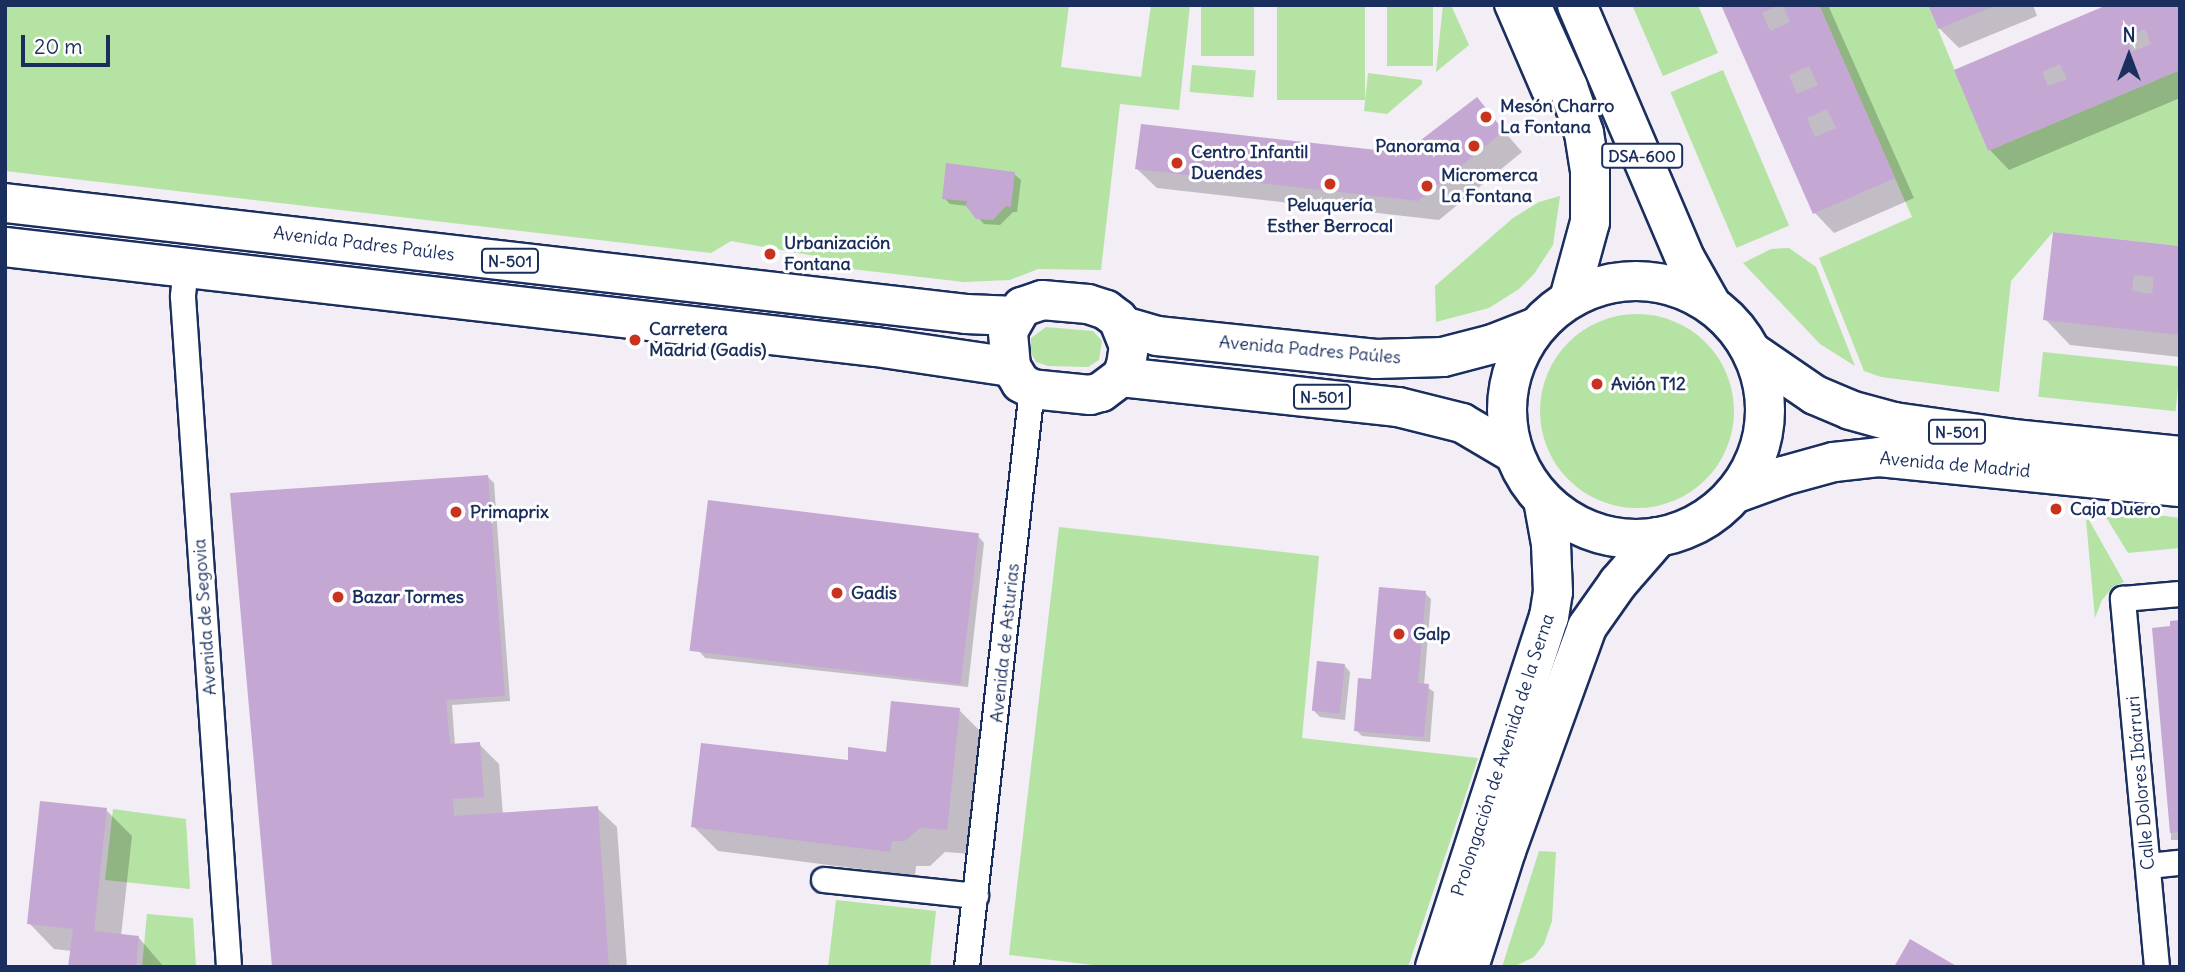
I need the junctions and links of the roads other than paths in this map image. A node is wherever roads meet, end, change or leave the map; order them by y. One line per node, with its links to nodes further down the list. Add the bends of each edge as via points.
1 (1507, 5): 4 (street)
2 (1531, 5): 8 (main road, DSA-600, via 1568,88 1584,133 1590,169 1590,222)
3 (1577, 5): 9 (main road, DSA-600, via 1686,260)
4 (1544, 91)
5 (5, 203): 10 (main road, Avenida Padres Paúles / N-501)
6 (5, 247): 7 (main road)
7 (186, 267): 15 (main road, via 876,347); 27 (street, Avenida de Segovia, via 183,297)
8 (1569, 299): 9 (main road, N-501, via 1604,284 1641,280 1678,287); 12 (main road, N-501)
9 (1711, 304): 13 (main road, N-501)
10 (1014, 316): 11 (main road, N-501, via 1034,301 1069,302 1107,310); 15 (main road, via 1007,345)
11 (1123, 326): 12 (main road, Avenida Padres Paúles / N-501, via 1157,336 1376,359 1443,357); 14 (main road, via 1129,346)
12 (1536, 327): 16 (main road, N-501, via 1521,349 1506,400)
13 (1752, 352): 17 (main road, Avenida de Madrid / N-501, via 1830,402 1894,422); 19 (main road, N-501, via 1765,400 1765,426 1759,451)
14 (1121, 377): 15 (main road, via 1090,395); 16 (main road, N-501, via 1398,407 1462,423)
15 (1021, 378): 26 (street, Avenida de Asturias)
16 (1513, 453): 20 (main road, N-501)
17 (2180, 456)
18 (2180, 487): 19 (main road, Avenida de Madrid / N-501, via 1879,457 1835,462)
19 (1734, 494): 21 (main road, N-501, via 1700,523)
20 (1543, 500): 21 (main road, N-501, via 1576,524 1616,538); 29 (main road, Prolongación de Avenida de la Serna, via 1551,544 1549,617)
21 (1658, 537): 30 (main road, Prolongación de Avenida de la Serna, via 1587,627)
22 (2180, 594): 24 (street, Calle Dolores Ibárruri, via 2123,599)
23 (2180, 863): 24 (street)
24 (2149, 866): 31 (street, Calle Dolores Ibárruri)
25 (824, 880): 26 (street)
26 (976, 896): 28 (street, Avenida de Asturias)
27 (229, 967)
28 (967, 967)
29 (1435, 967)
30 (1469, 967)
31 (2157, 967)

